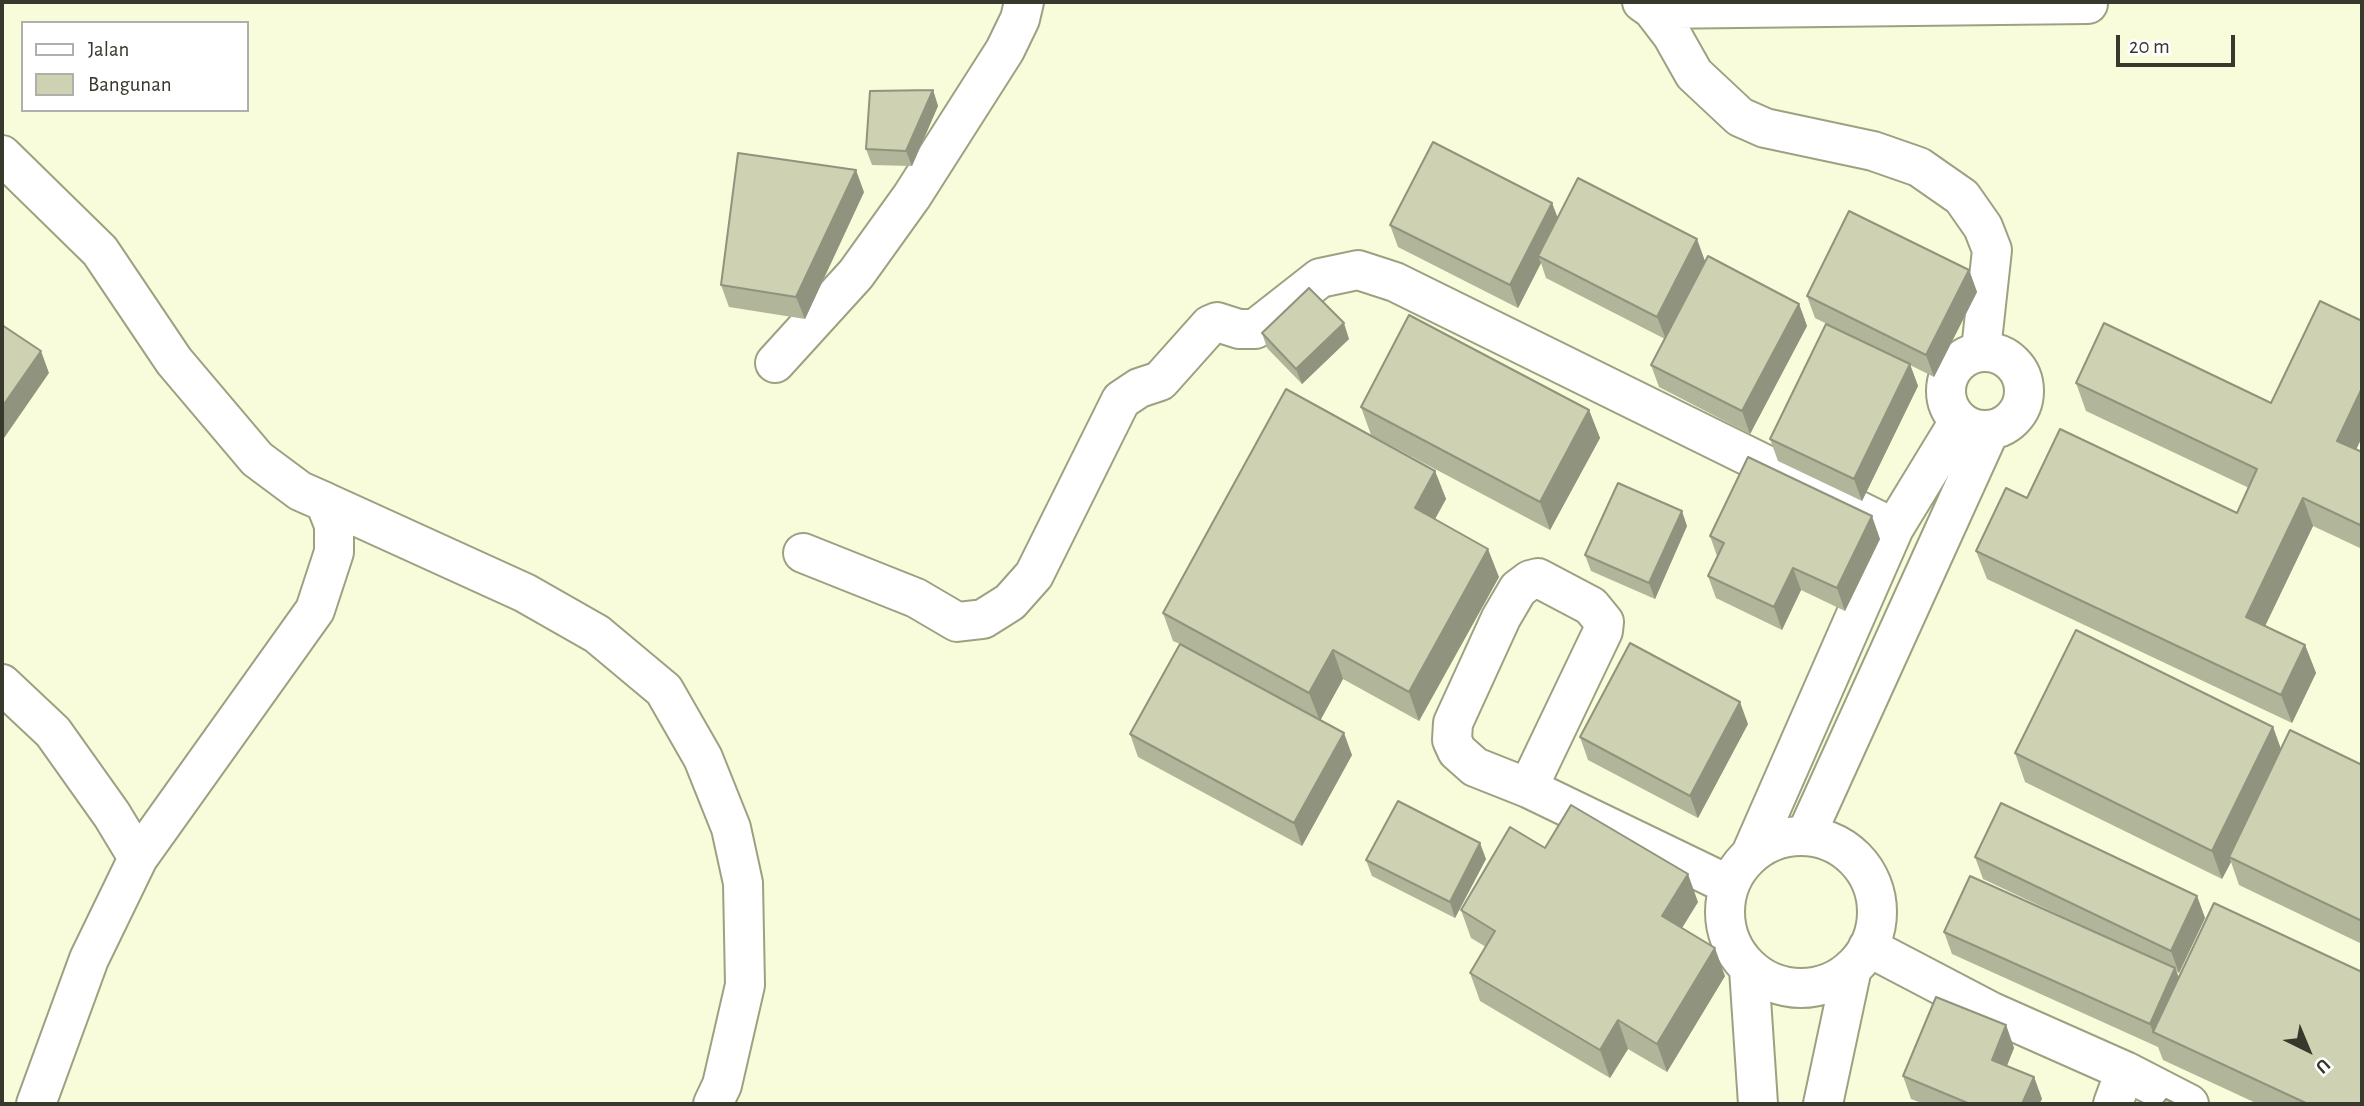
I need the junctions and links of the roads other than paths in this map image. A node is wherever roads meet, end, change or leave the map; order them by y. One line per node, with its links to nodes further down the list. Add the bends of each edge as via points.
1 (1024, 2): 6 (lane, via 1005,50 912,196 856,274)
2 (2088, 4): 3 (lane)
3 (1647, 5): 5 (lane, via 1672,35 1694,74 1740,117 1765,128 1873,151 1919,167 1962,197 1992,250)
4 (2, 155): 8 (lane, via 100,251 174,361 257,459 300,491)
5 (1981, 350): 7 (lane, via 1952,365 1943,395); 7 (lane, via 2006,356 2022,374 2024,400 2012,422)
6 (775, 363)
7 (1974, 427): 9 (lane); 13 (lane)
8 (325, 502): 15 (lane, via 334,525 334,552 315,610); 21 (lane, via 525,593 597,634 664,690 703,758 731,828 743,883 745,985 722,1085)
9 (1894, 528): 10 (lane, via 1395,282 1358,270 1320,278 1255,329 1210,324 1160,381 1121,400 1034,575 1010,602 983,619 957,621 916,598); 14 (lane)
10 (803, 553)
11 (2, 684): 15 (lane, via 52,732)
12 (1528, 788): 12 (lane, via 1469,763 1457,751 1451,730 1509,602 1524,584 1538,579 1591,606 1604,622); 16 (lane)
13 (1807, 835): 14 (lane, via 1777,839); 17 (lane, via 1836,844 1859,862 1874,888 1877,918)
14 (1751, 854): 16 (lane)
15 (138, 858): 20 (lane, via 89,958)
16 (1729, 886): 18 (lane, via 1724,915 1731,944)
17 (1860, 957): 18 (lane, via 1828,983 1800,989 1773,984); 19 (lane, via 1992,1012); 23 (lane)
18 (1749, 969): 22 (lane)
19 (2119, 1088): 24 (lane)
20 (36, 1104)
21 (713, 1104)
22 (1758, 1104)
23 (1823, 1104)
24 (2189, 1104)

